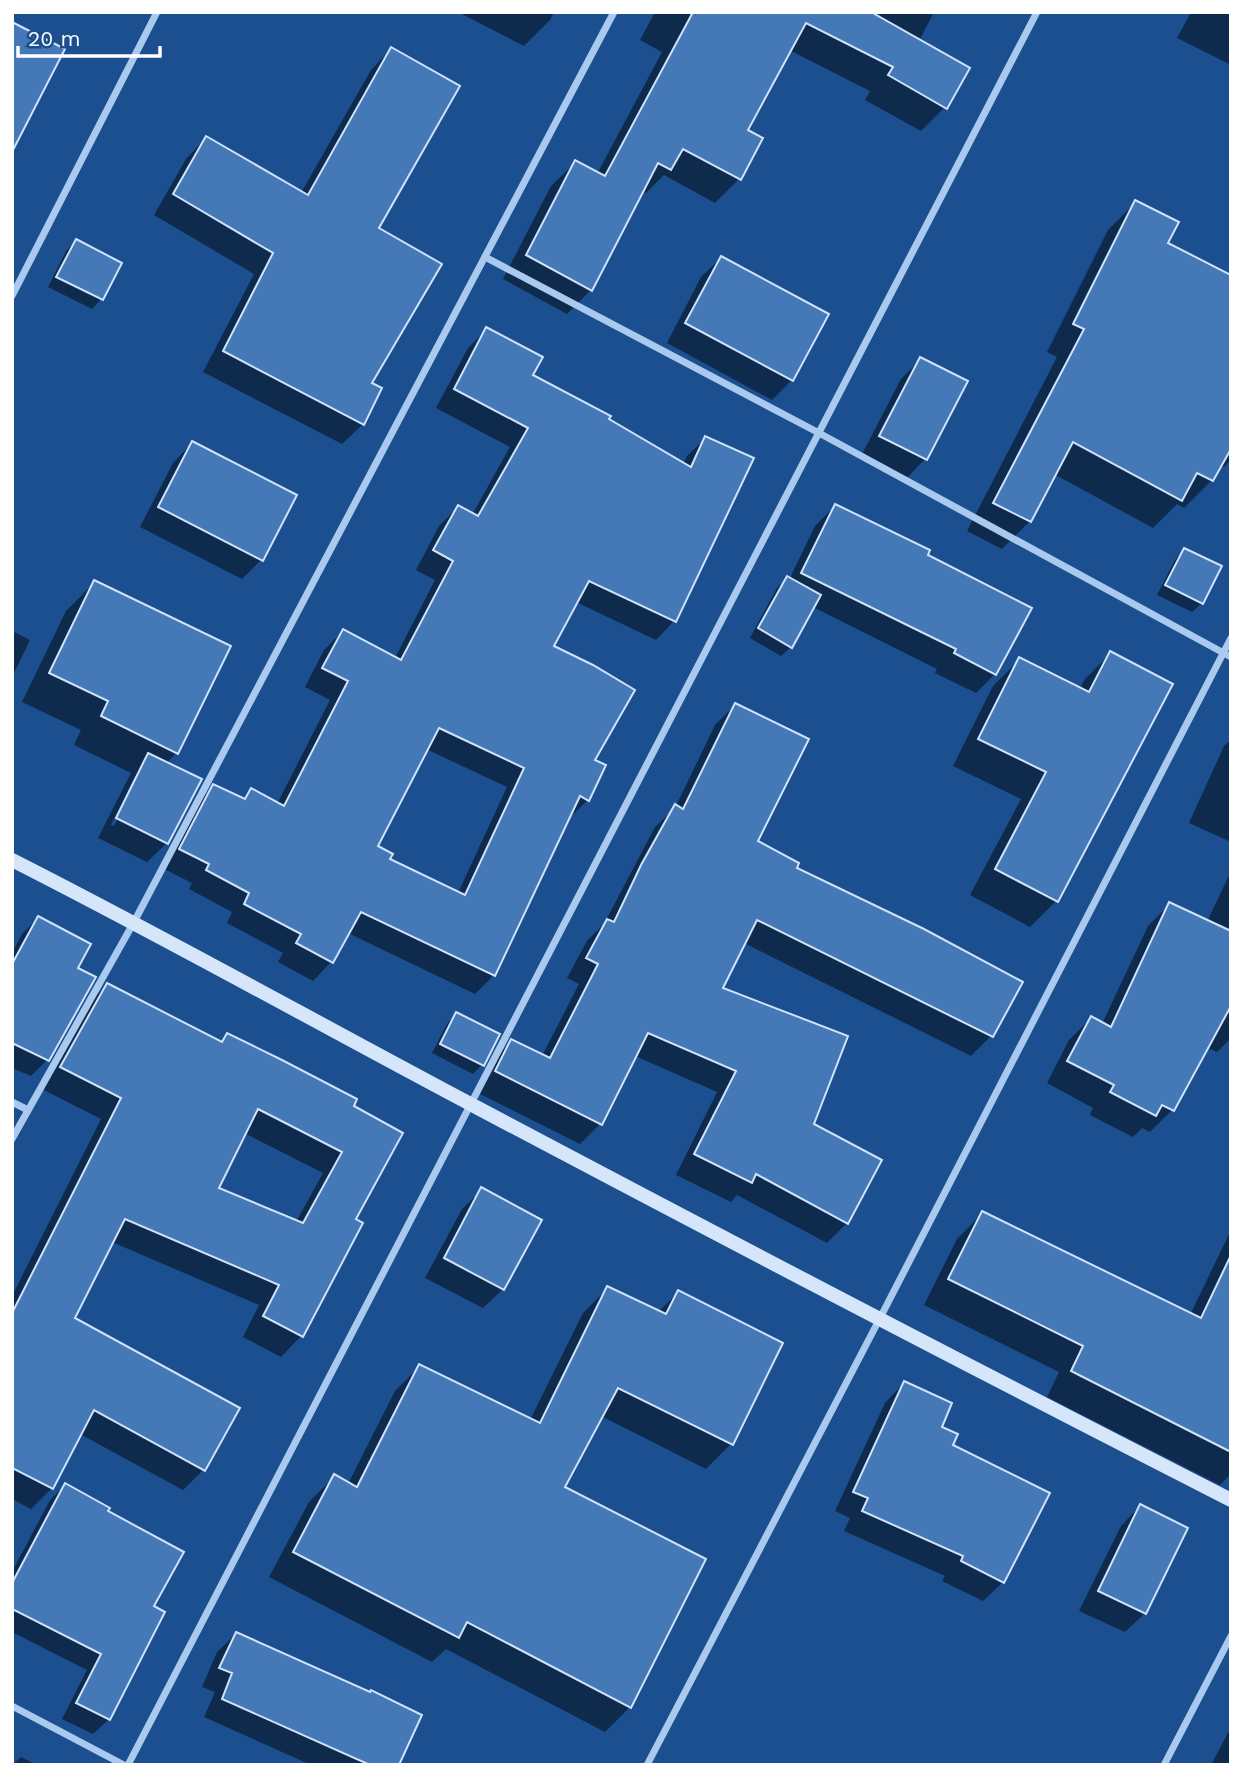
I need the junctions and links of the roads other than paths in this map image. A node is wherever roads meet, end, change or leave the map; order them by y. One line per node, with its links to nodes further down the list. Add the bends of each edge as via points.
1 (157, 12): 5 (street)
2 (614, 12): 4 (street)
3 (1037, 12): 6 (street)
4 (485, 257): 6 (street); 10 (street)
5 (12, 296)
6 (819, 433): 8 (street); 12 (street)
7 (1231, 638): 8 (street)
8 (1227, 655): 15 (street)
9 (12, 860): 10 (street)
10 (134, 922): 12 (street); 13 (street)
11 (12, 1102): 13 (street)
12 (471, 1104): 15 (street); 19 (street)
13 (28, 1110): 14 (street)
14 (12, 1139)
15 (879, 1320): 16 (street); 20 (street)
16 (1231, 1500)
17 (1231, 1636): 21 (street)
18 (12, 1706): 19 (street)
19 (126, 1765)
20 (647, 1765)
21 (1164, 1765)

